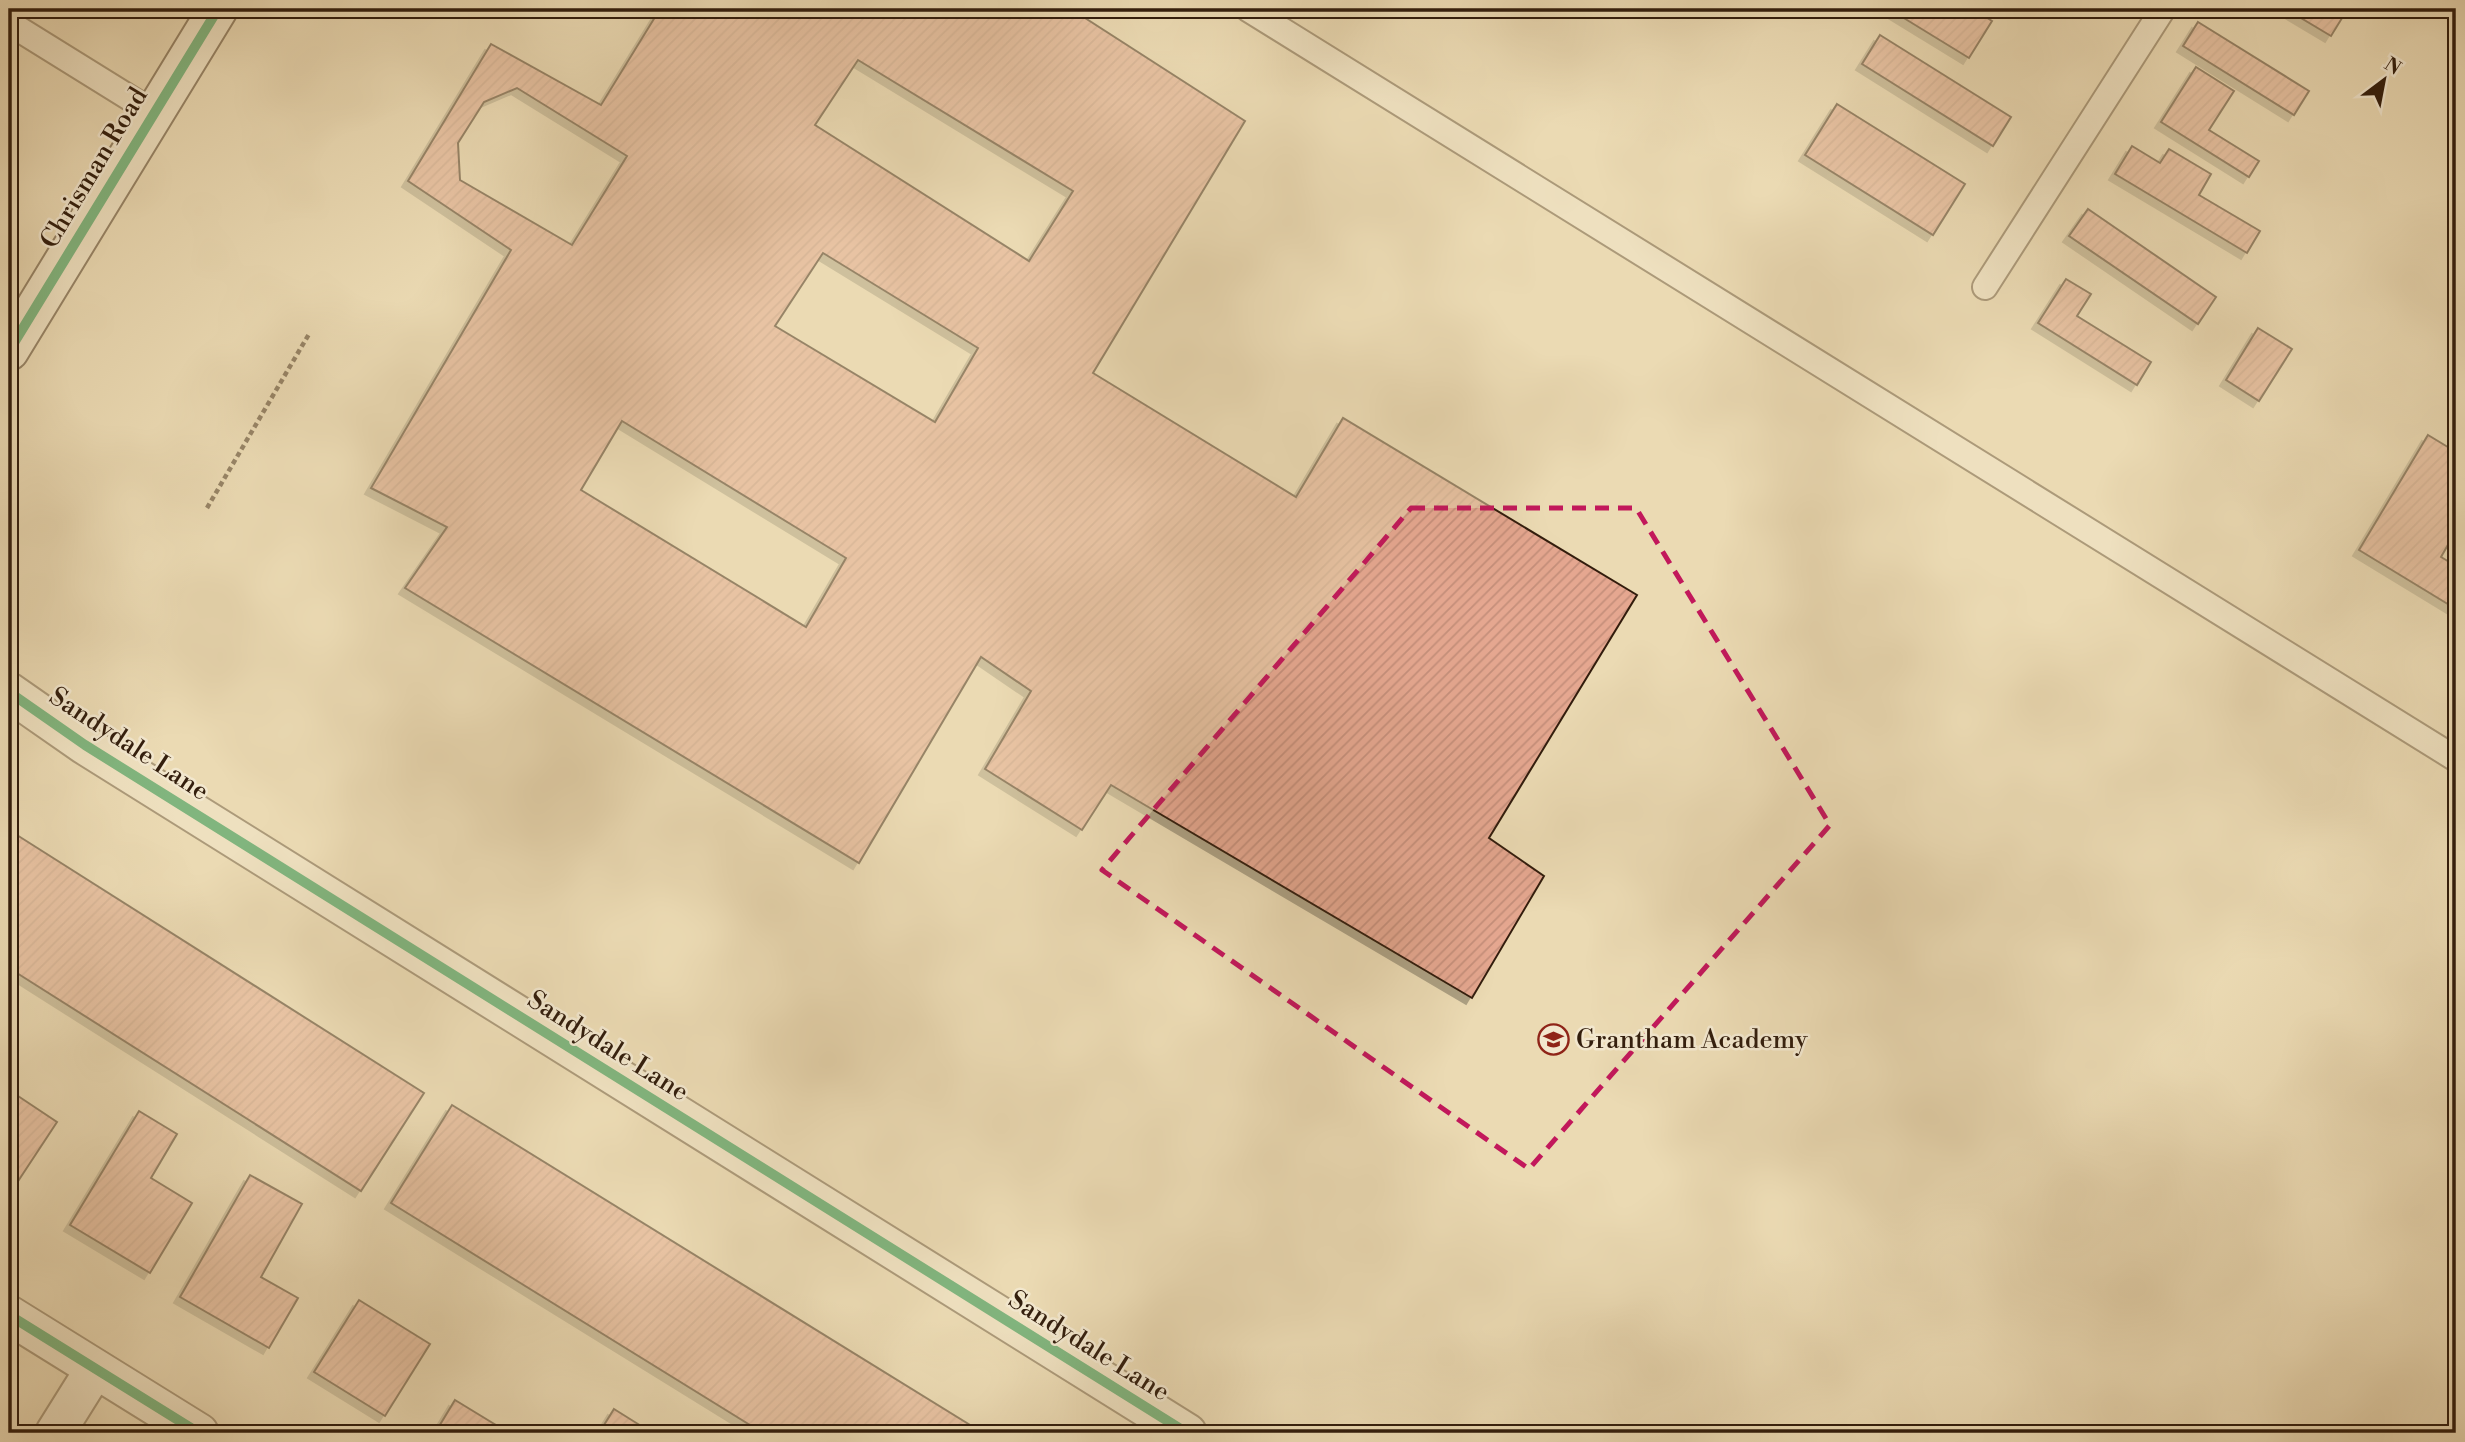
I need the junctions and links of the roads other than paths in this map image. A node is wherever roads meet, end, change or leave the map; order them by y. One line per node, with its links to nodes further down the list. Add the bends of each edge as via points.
1 (218, 9): 5 (street, Chrisman Road)
2 (1248, 9): 9 (lane)
3 (2163, 9): 6 (lane)
4 (9, 23): 5 (lane)
5 (154, 113): 7 (street, Chrisman Road)
6 (1985, 287)
7 (9, 351)
8 (9, 692): 14 (street, Sandydale Lane, via 85,745)
9 (2456, 760)
10 (9, 1315): 11 (street)
11 (95, 1369): 12 (street); 13 (street)
12 (55, 1433)
13 (199, 1433)
14 (1187, 1433)

